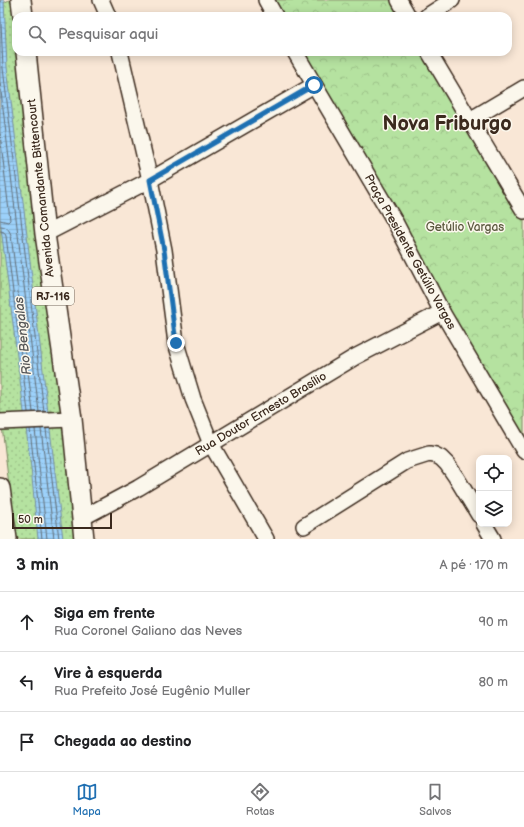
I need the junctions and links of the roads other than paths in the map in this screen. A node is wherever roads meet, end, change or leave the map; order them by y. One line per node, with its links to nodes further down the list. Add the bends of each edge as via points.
1 (20, 0): 6 (main road)
2 (101, 0): 7 (street)
3 (266, 0): 8 (street)
4 (398, 0): 9 (street)
5 (452, 0): 10 (street)
6 (22, 12)
7 (106, 12)
8 (273, 12)
9 (406, 12)
10 (433, 12)
11 (26, 56): 20 (main road, Avenida Comandante Bittencourt / RJ-116)
12 (121, 56): 18 (street)
13 (297, 56): 15 (street, Praça Presidente Getúlio Vargas)
14 (431, 56): 17 (street)
15 (314, 85): 18 (street); 21 (street, Praça Presidente Getúlio Vargas, via 394,220)
16 (524, 88): 17 (street)
17 (470, 120): 19 (street)
18 (150, 180): 20 (street); 24 (street, via 164,250 176,343 193,400)
19 (524, 211)
20 (45, 234): 22 (main road, Avenida Comandante Bittencourt / RJ-116)
21 (442, 312): 24 (street, Rua Doutor Ernesto Brasílio, via 355,358); 25 (street, Praça Presidente Getúlio Vargas)
22 (72, 419): 23 (street); 28 (main road, Avenida Comandante Bittencourt / RJ-116)
23 (0, 422)
24 (211, 444): 28 (street, Rua Doutor Ernesto Brasílio); 33 (street)
25 (524, 451)
26 (0, 488): 31 (main road)
27 (476, 511): 29 (street, via 447,464 441,458 429,454 407,461)
28 (82, 518): 32 (main road, Avenida Comandante Bittencourt / RJ-116)
29 (304, 526)
30 (486, 527): 34 (street)
31 (7, 539)
32 (84, 539)
33 (266, 539)
34 (493, 539)

